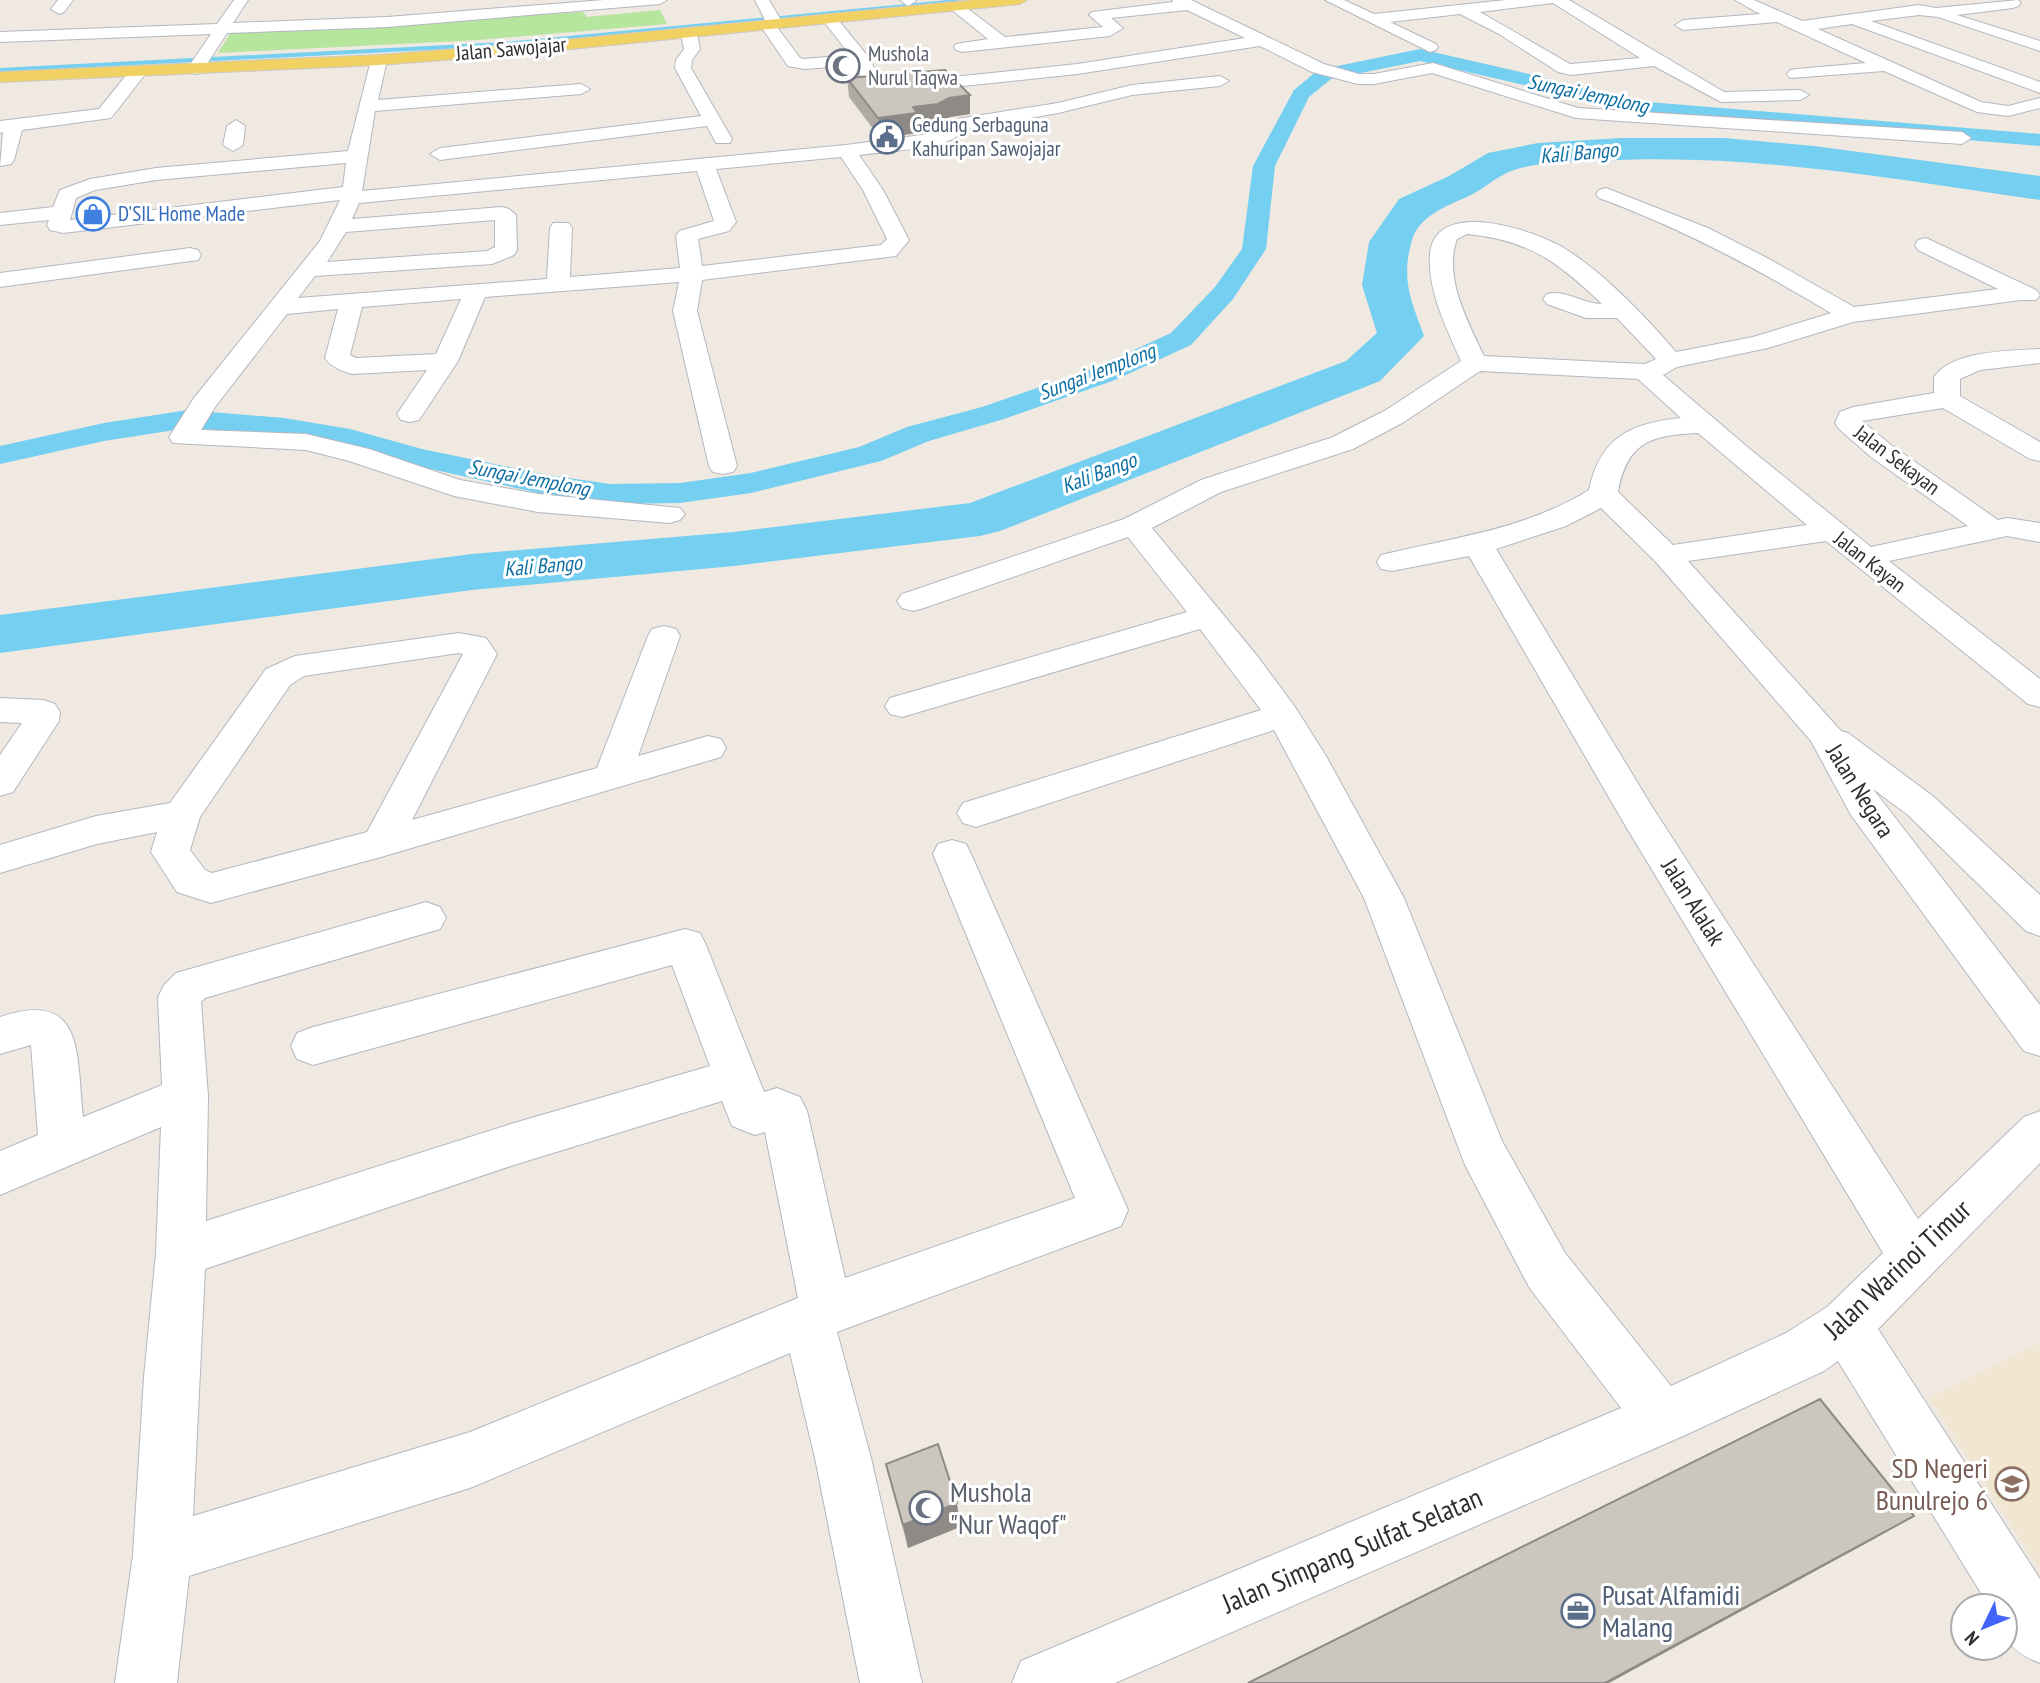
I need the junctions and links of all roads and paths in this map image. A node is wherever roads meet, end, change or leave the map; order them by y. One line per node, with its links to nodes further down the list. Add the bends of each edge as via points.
1 (662, 0): 28 (street); 29 (street)
2 (1020, 0): 16 (main road, Jalan Sawojajar)
3 (1332, 0): 23 (street)
4 (1548, 0): 14 (street)
5 (1558, 0): 37 (street)
6 (1742, 0): 21 (street)
7 (1890, 0): 18 (street)
8 (241, 1): 9 (street); 10 (street); 28 (street)
9 (258, 1)
10 (214, 3)
11 (1184, 3): 33 (street, via 1097,15 1114,30); 34 (street)
12 (2015, 3): 19 (street)
13 (906, 4): 16 (main road, Jalan Sawojajar); 20 (main road, Jalan Sawojajar); 22 (main road, Jalan Sawojajar)
14 (1471, 4): 23 (street); 43 (street, via 1505,31 1571,70)
15 (58, 6): 17 (street)
16 (954, 6): 35 (street)
17 (85, 8)
18 (1919, 10): 19 (street); 24 (street)
19 (1936, 13): 26 (street)
20 (769, 16): 22 (main road, Jalan Sawojajar); 29 (main road, Jalan Sawojajar); 41 (street, via 794,62)
21 (1781, 17): 27 (street); 32 (street, via 1681,33)
22 (830, 19): 41 (street)
23 (1371, 19): 40 (street)
24 (1854, 20): 27 (street); 53 (street)
25 (2012, 20): 26 (street)
26 (1971, 25): 38 (street)
27 (1802, 26): 46 (street)
28 (223, 29): 31 (street); 44 (street)
29 (682, 29): 30 (main road, Jalan Sawojajar); 59 (street, via 691,49 683,68)
30 (639, 33): 42 (main road, Jalan Sawojajar); 44 (main road, Jalan Sawojajar)
31 (0, 37)
32 (1716, 37)
33 (1037, 38): 35 (street); 48 (street)
34 (1260, 41): 48 (street); 64 (street, via 1345,76 1374,79 1433,68 1576,113)
35 (1002, 42): 39 (street)
36 (1654, 42): 37 (street)
37 (1630, 45): 43 (street)
38 (2040, 46)
39 (962, 47)
40 (1430, 47)
41 (862, 59): 48 (street, via 869,78 859,90)
42 (379, 60): 44 (main road, Jalan Sawojajar); 58 (street)
43 (1657, 61): 56 (street, via 1721,97)
44 (201, 62): 45 (main road, Jalan Sawojajar); 49 (main road, Jalan Sawojajar)
45 (0, 65)
46 (1887, 66): 50 (street); 57 (street, via 1986,109 2008,111)
47 (576, 69): 54 (street)
48 (1077, 69): 55 (street)
49 (138, 72): 51 (main road, Jalan Sawojajar); 61 (street, via 105,114)
50 (1796, 74)
51 (0, 77)
52 (1220, 80): 55 (street)
53 (2040, 88)
54 (581, 89): 58 (street); 60 (street)
55 (1108, 94): 67 (street, via 1058,108 947,127 944,130 949,135 942,138)
56 (1800, 95)
57 (2040, 103)
58 (368, 106): 62 (street)
59 (713, 120): 60 (street); 72 (street)
60 (593, 122): 68 (street)
61 (7, 127): 71 (street)
62 (361, 131): 63 (street); 69 (street)
63 (335, 134)
64 (1962, 138)
65 (229, 139): 66 (street)
66 (258, 143)
67 (846, 151): 72 (street); 84 (street, via 879,202 898,240 895,247 874,254)
68 (440, 154)
69 (357, 156): 74 (street); 76 (street)
70 (127, 157): 74 (street)
71 (2, 160)
72 (734, 162): 73 (street)
73 (704, 164): 76 (street); 84 (street, via 725,222 687,236)
74 (120, 179): 77 (street, via 72,190)
75 (1606, 194): 93 (street, via 1657,212 1764,262)
76 (352, 195): 77 (street, via 63,227 58,225); 79 (street)
77 (62, 212): 78 (street)
78 (0, 219)
79 (340, 226): 83 (street); 83 (street, via 502,213 506,250 492,257)
80 (561, 228): 86 (street)
81 (1926, 245): 88 (street)
82 (190, 255): 85 (street)
83 (309, 270): 91 (street)
84 (692, 274): 86 (street); 105 (street, via 685,311)
85 (0, 280)
86 (558, 285): 87 (street)
87 (476, 292): 90 (street); 96 (street)
88 (2032, 298): 93 (street)
89 (1555, 299): 92 (street, via 1586,311)
90 (352, 302): 91 (street); 96 (street, via 337,358 343,363)
91 (280, 307): 107 (street, via 203,404 183,437 306,442 454,487 538,503)
92 (1623, 311): 95 (street); 97 (street, via 1562,256 1545,247 1484,228 1450,231 1442,242 1441,269 1447,300)
93 (1850, 315): 95 (street, via 1759,343)
94 (2040, 356): 99 (street, via 1953,370 1947,377)
95 (1670, 360): 98 (street)
96 (445, 361): 100 (street)
97 (1475, 363): 98 (street); 108 (street, via 1371,430 1309,456 1211,486)
98 (1645, 372): 101 (street, Jalan Kayan)
99 (1947, 398): 103 (street); 109 (street, Jalan Sekayan, via 1853,415 1848,423)
100 (410, 414)
101 (1702, 425): 106 (street, via 1661,426 1629,439 1612,462); 110 (street, Jalan Kayan)
102 (2040, 431): 103 (street)
103 (2013, 435): 104 (street)
104 (2040, 453)
105 (723, 466)
106 (1603, 494): 112 (street, via 1559,517); 113 (street, Jalan Negara)
107 (670, 514)
108 (1134, 525): 116 (street); 117 (street)
109 (1993, 530): 111 (street, via 2019,527); 114 (street)
110 (1831, 531): 113 (street); 114 (street, Jalan Kayan)
111 (2040, 533)
112 (1479, 545): 115 (street); 141 (street, Jalan Alalak, via 1638,815)
113 (1666, 555): 123 (street, Jalan Negara)
114 (1866, 557): 119 (street, Jalan Kayan)
115 (1392, 562)
116 (913, 601)
117 (1206, 617): 120 (street); 122 (street)
118 (664, 636): 125 (street)
119 (2040, 696)
120 (902, 706)
121 (0, 710): 126 (street, via 43,712)
122 (1283, 715): 142 (street, via 964,833 1104,1210); 144 (street, via 1384,898 1482,1150 1547,1270)
123 (1825, 735): 131 (street, via 1921,806); 133 (street, Jalan Negara, via 1864,806)
124 (708, 748): 125 (street)
125 (612, 777): 128 (street)
126 (0, 783)
127 (182, 814): 128 (street, via 170,852 191,881 211,888); 128 (street, via 278,677 295,667 459,643 474,645 480,654); 129 (street, via 96,830)
128 (381, 843)
129 (0, 859)
130 (426, 918): 136 (street, via 184,990 179,997)
131 (2040, 920)
132 (0, 1035): 138 (street, via 36,1024 47,1028 52,1038)
133 (2040, 1038)
134 (313, 1046): 135 (street, via 685,945)
135 (737, 1077): 140 (street); 142 (street, via 748,1112 784,1111)
136 (185, 1096): 138 (street); 140 (street)
137 (2040, 1132): 141 (street, Jalan Warinoi Timur)
138 (62, 1147): 139 (street)
139 (0, 1173)
140 (181, 1253): 145 (street)
141 (1913, 1256): 143 (street, Jalan Warinoi Timur)
142 (817, 1315): 145 (street, via 470,1460); 148 (street)
143 (1845, 1325): 144 (street, Jalan Warinoi Timur, via 1805,1352); 146 (street)
144 (1662, 1418): 149 (street, Jalan Simpang Sulfat Selatan)
145 (162, 1555): 147 (street)
146 (2040, 1633)
147 (146, 1683)
148 (891, 1683)
149 (1043, 1683)

